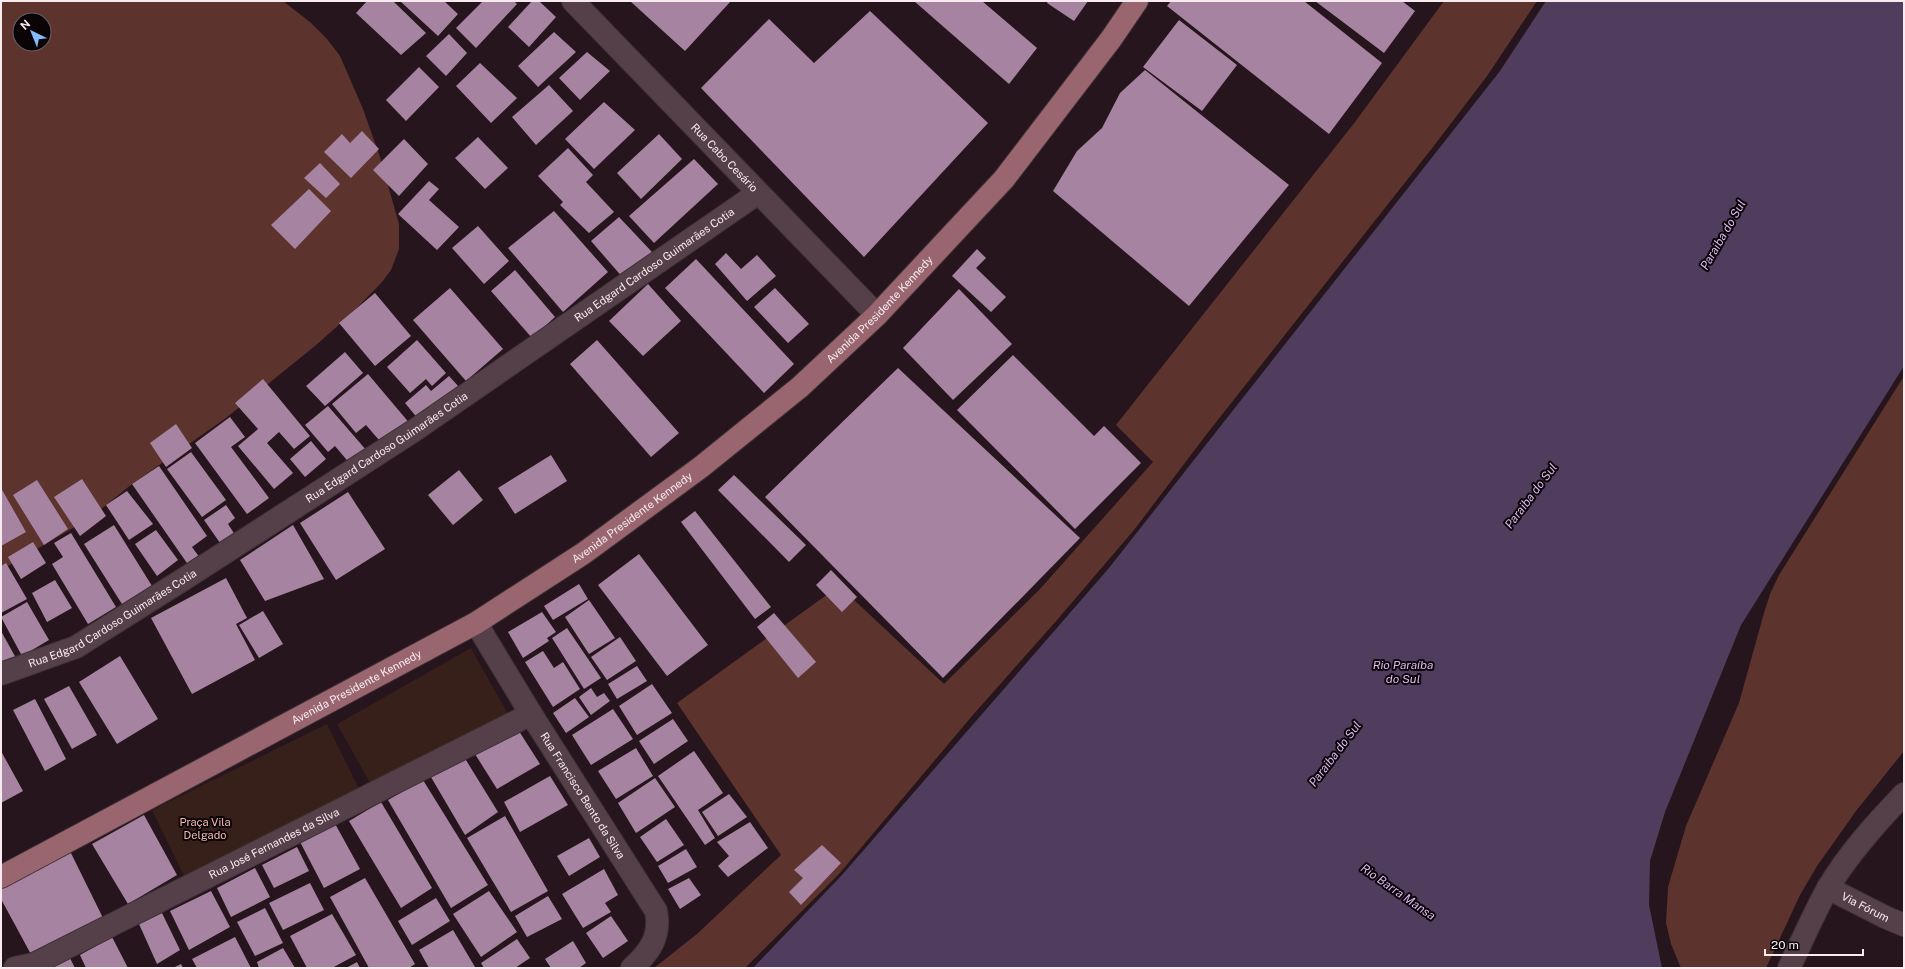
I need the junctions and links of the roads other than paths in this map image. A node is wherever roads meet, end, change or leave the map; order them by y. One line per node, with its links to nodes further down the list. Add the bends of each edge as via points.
1 (573, 1): 3 (street, Rua Cabo Cesário)
2 (1137, 1): 4 (main road, Avenida Presidente Kennedy, via 1004,179)
3 (758, 193): 4 (street, Rua Cabo Cesário); 6 (street, Rua Edgard Cardoso Guimarães Cotia, via 415,430 184,579 76,647)
4 (877, 315): 5 (main road, Avenida Presidente Kennedy, via 800,386 701,467 584,554)
5 (476, 623): 7 (street, Rua Francisco Bento da Silva); 9 (main road, Avenida Presidente Kennedy)
6 (1, 674)
7 (531, 714): 14 (street, Rua José Fernandes da Silva, via 34,964); 15 (street, Rua Francisco Bento da Silva, via 656,911 658,929 654,941 646,954)
8 (1904, 794): 10 (street, via 1867,834)
9 (1, 877)
10 (1828, 888): 11 (street, Via Fórum); 16 (street)
11 (1904, 925)
12 (1, 967): 13 (street)
13 (11, 968)
14 (15, 968)
15 (632, 968)
16 (1789, 968)

